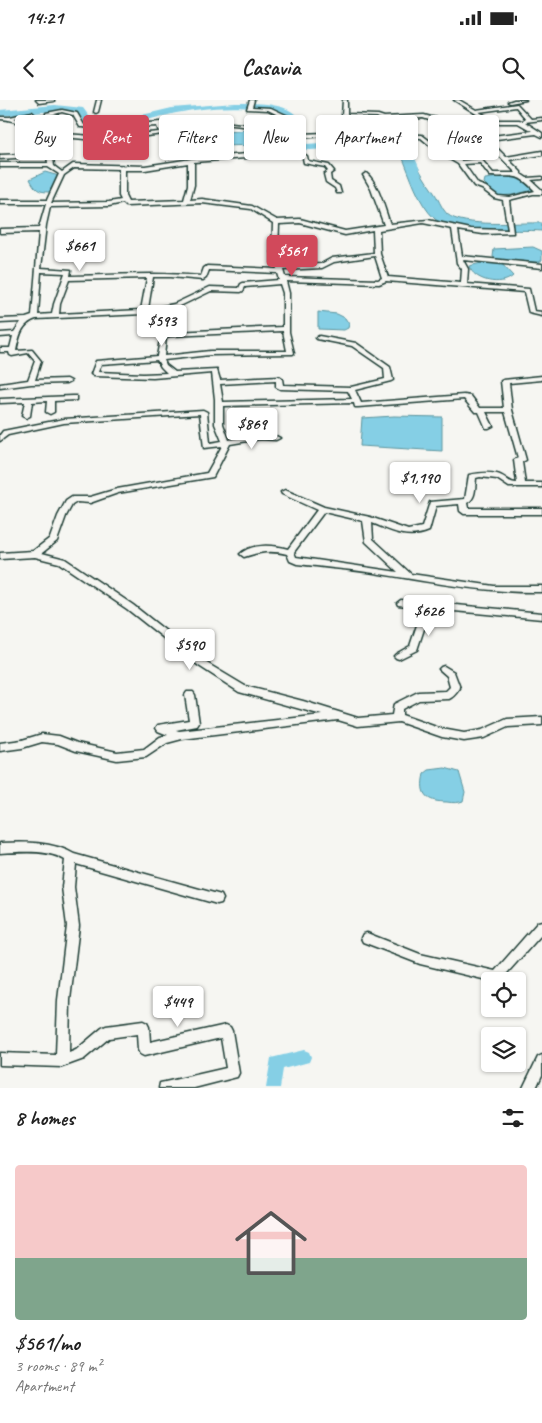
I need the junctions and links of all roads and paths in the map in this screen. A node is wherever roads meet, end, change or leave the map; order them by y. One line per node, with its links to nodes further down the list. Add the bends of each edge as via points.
1 (38, 100): 7 (street)
2 (99, 100): 10 (street)
3 (252, 100): 22 (street, via 249,108 269,109 286,117 288,126 273,129)
4 (345, 100): 11 (street)
5 (456, 100): 9 (street)
6 (524, 100): 8 (street)
7 (52, 101)
8 (508, 104): 9 (street); 17 (street, via 517,106); 18 (street)
9 (476, 111): 12 (street)
10 (96, 112)
11 (344, 115)
12 (482, 115)
13 (11, 117): 14 (street); 15 (street); 21 (street, via 32,113 34,117 48,116 62,111 75,114 82,126)
14 (0, 118)
15 (15, 118)
16 (542, 119): 17 (street)
17 (529, 120): 18 (street)
18 (518, 121): 19 (street); 24 (street)
19 (499, 122)
20 (159, 123): 21 (street)
21 (159, 124)
22 (234, 125)
23 (159, 133): 26 (street, via 106,139)
24 (540, 134): 27 (street)
25 (306, 136): 35 (street, via 353,133 422,137)
26 (73, 137)
27 (499, 138)
28 (499, 153): 33 (street)
29 (542, 153): 33 (street)
30 (15, 156): 31 (street)
31 (0, 157)
32 (52, 160): 37 (street)
33 (506, 160): 39 (street)
34 (192, 162): 38 (street); 44 (street, via 298,152 306,162 328,166 331,171 327,174 329,182); 48 (street)
35 (460, 162): 39 (street, via 481,161 492,175); 46 (street, via 476,185 494,197)
36 (0, 165): 37 (street)
37 (52, 165): 40 (street)
38 (122, 168): 40 (street, via 73,166); 47 (street)
39 (519, 173): 43 (street)
40 (62, 174): 50 (street)
41 (366, 176): 52 (street)
42 (541, 178): 43 (street)
43 (528, 179): 45 (street)
44 (339, 192)
45 (540, 192): 46 (street)
46 (506, 199): 53 (street, via 511,232 480,233)
47 (124, 201): 48 (street, via 137,205); 50 (street, via 109,204)
48 (187, 201): 51 (street, via 252,208)
49 (0, 202): 50 (street)
50 (47, 203): 56 (street)
51 (276, 222): 54 (street, via 300,221 345,233); 60 (street, via 275,252)
52 (388, 227): 53 (street, via 433,221); 54 (street)
53 (455, 228): 58 (street)
54 (376, 229): 57 (street)
55 (0, 230): 56 (street)
56 (41, 230): 61 (street)
57 (377, 254): 60 (street, via 332,260 322,266); 64 (street)
58 (458, 258): 59 (street); 66 (street, via 465,269)
59 (542, 266)
60 (280, 269): 62 (street, via 207,268 203,278); 65 (street)
61 (38, 270): 63 (street, via 69,271); 71 (street)
62 (150, 275): 63 (street); 68 (street)
63 (66, 278): 70 (street)
64 (385, 279): 65 (street, via 379,282); 66 (street)
65 (282, 280): 67 (street, via 243,285 241,290 210,289); 74 (street, via 286,293)
66 (464, 286): 69 (street, via 527,290 531,312)
67 (170, 307): 68 (street); 76 (street)
68 (144, 312): 70 (street)
69 (542, 314)
70 (55, 316): 71 (street)
71 (35, 317): 72 (street)
72 (24, 320): 73 (street); 75 (street)
73 (0, 321)
74 (286, 329): 76 (street); 81 (street, via 291,352)
75 (18, 334): 77 (street); 80 (street)
76 (170, 334): 81 (street, via 162,336)
77 (0, 335)
78 (319, 338): 88 (street, via 354,344 387,367 389,380)
79 (0, 350): 80 (street)
80 (13, 350): 85 (street, via 12,354 30,352 38,361)
81 (160, 358): 82 (street, via 163,366); 82 (street, via 98,362 94,374 115,377)
82 (173, 374): 86 (street, via 215,371)
83 (542, 378): 95 (street, via 505,381)
84 (67, 381): 85 (street)
85 (31, 382): 87 (street)
86 (217, 382): 88 (street, via 279,379 280,387); 94 (street)
87 (0, 386)
88 (351, 388): 93 (street)
89 (73, 398): 90 (street)
90 (51, 399): 91 (street); 97 (street)
91 (29, 400): 92 (street); 98 (street)
92 (0, 401)
93 (356, 401): 94 (street); 96 (street, via 358,405 467,397 476,410)
94 (219, 404): 102 (street, via 219,424)
95 (508, 410): 96 (street); 103 (street, via 522,460 518,460)
96 (482, 411): 99 (street)
97 (50, 412)
98 (26, 416)
99 (489, 426)
100 (276, 438): 102 (street, via 260,437)
101 (0, 439): 102 (street, via 6,432 64,421 203,412 207,446)
102 (226, 443): 111 (street, via 210,475 116,491 90,500 75,499 62,516 54,539)
103 (521, 485): 104 (street); 106 (street, via 507,484 500,477 472,477 470,497)
104 (542, 485)
105 (285, 492): 107 (street)
106 (463, 501): 108 (street, via 464,510); 109 (street, via 433,504 426,529 419,532 407,532)
107 (322, 509): 109 (street); 110 (street)
108 (542, 511)
109 (367, 519): 114 (street, via 369,540)
110 (290, 552): 112 (street, via 273,547 258,548); 114 (street, via 298,561)
111 (35, 554): 113 (street); 122 (street, via 62,561 130,607 202,664 242,689)
112 (244, 554)
113 (0, 556)
114 (409, 577): 115 (street, via 481,588)
115 (542, 589)
116 (401, 603): 117 (street)
117 (452, 608): 118 (street); 119 (street, via 446,614 421,624 414,648)
118 (542, 616)
119 (399, 656)
120 (444, 669): 123 (street, via 451,674 455,688 449,695 418,696 397,707)
121 (190, 695): 125 (street, via 194,723 160,728)
122 (339, 716): 123 (street, via 358,722); 125 (street)
123 (399, 718): 124 (street, via 464,737 484,734 507,724)
124 (542, 721)
125 (179, 735): 126 (street); 127 (street, via 164,740 146,753 117,756 42,738)
126 (196, 738)
127 (0, 748)
128 (0, 848): 129 (street, via 62,852)
129 (71, 858): 130 (street); 134 (street, via 68,887 73,926 64,1000)
130 (217, 898)
131 (542, 926): 132 (street, via 497,977 420,959)
132 (367, 938)
133 (0, 1059): 134 (street)
134 (62, 1061): 136 (street, via 80,1056 106,1032 143,1027 144,1050 226,1031 233,1073)
135 (542, 1061): 137 (street)
136 (165, 1088)
137 (529, 1088)

